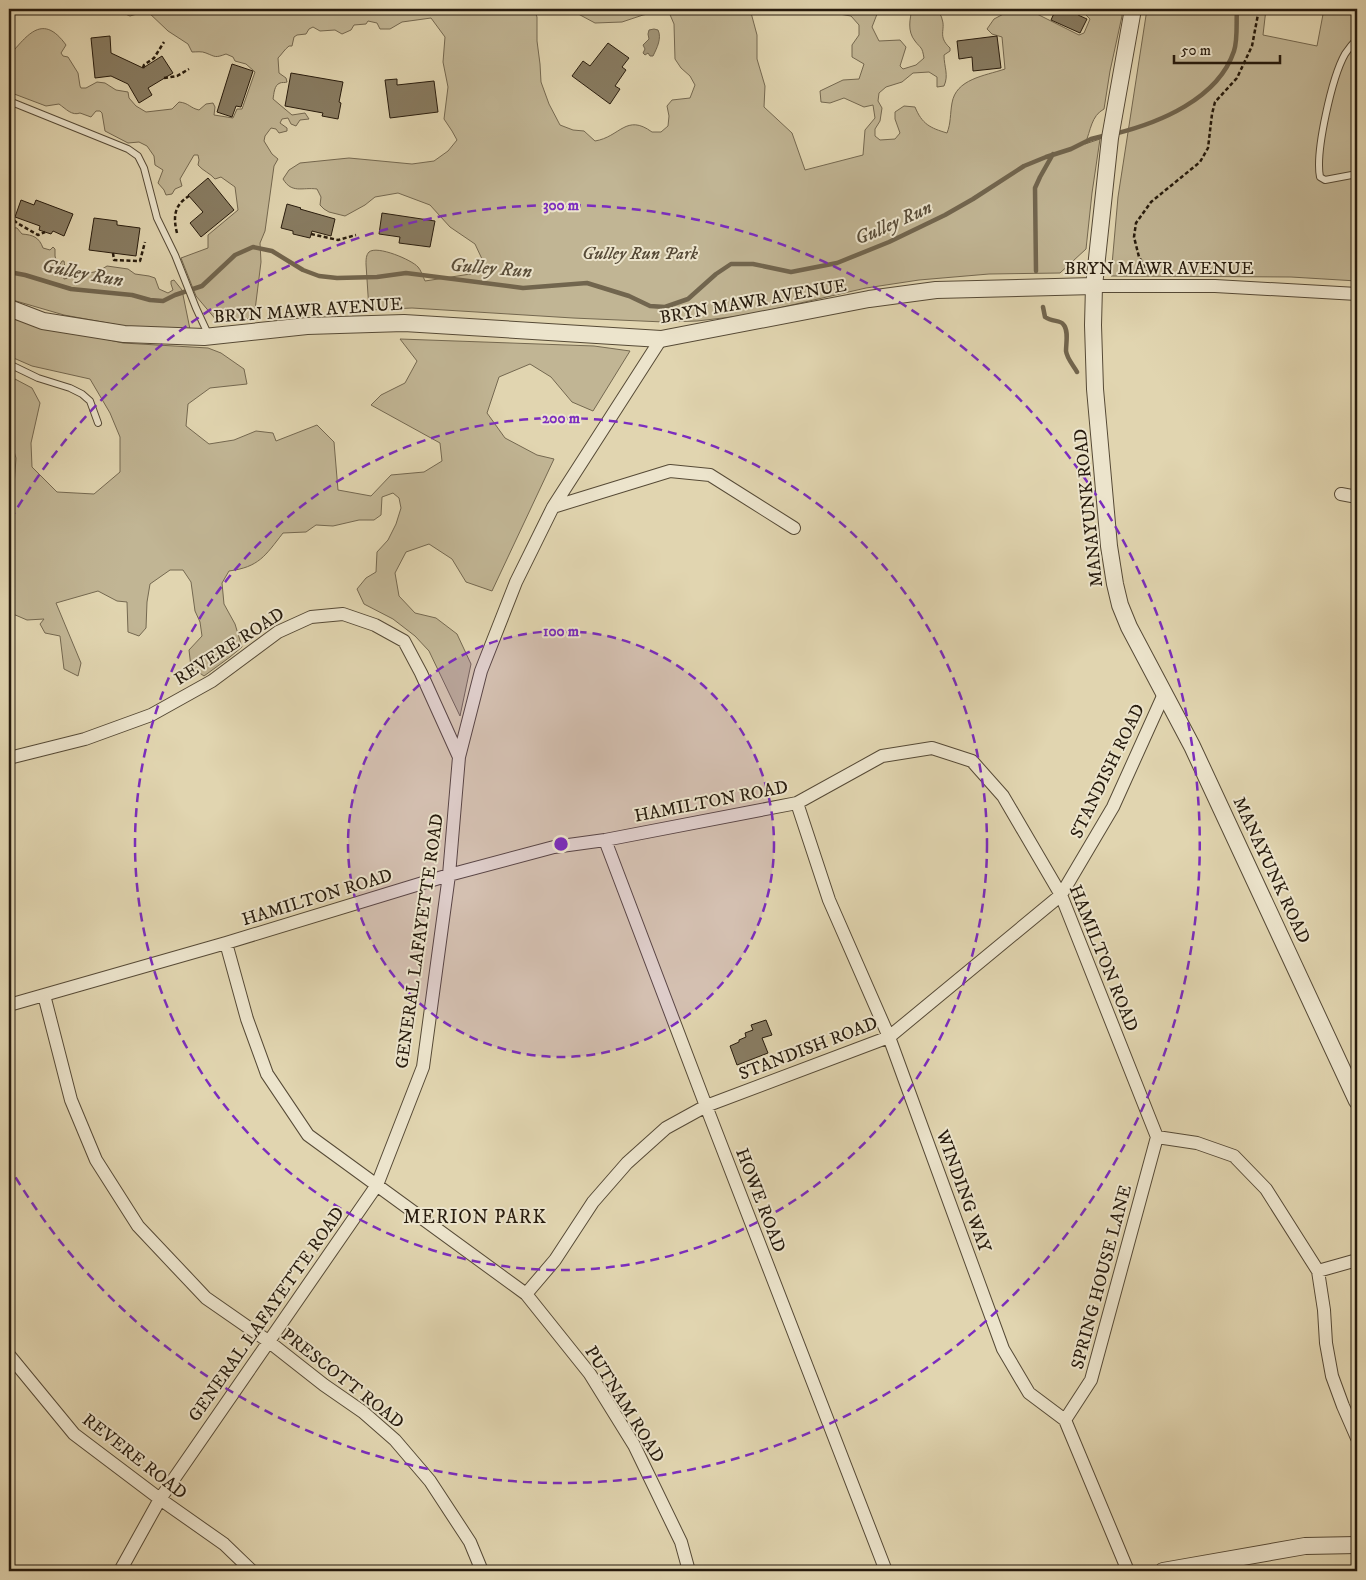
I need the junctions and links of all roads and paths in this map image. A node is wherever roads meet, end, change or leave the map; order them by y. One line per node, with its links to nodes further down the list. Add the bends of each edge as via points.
1 (1132, 9): 18 (street, MANAYUNK ROAD, via 1111,135)
2 (1259, 9): 19 (path, via 1252,46 1236,78 1215,102 1208,148 1200,162 1151,202 1136,223 1134,236 1139,257)
3 (1357, 38): 9 (lane, via 1338,71 1322,132 1319,170 1320,177 1325,180)
4 (164, 42): 5 (path)
5 (143, 68)
6 (189, 69): 7 (path, via 177,76)
7 (164, 78)
8 (9, 101): 22 (lane, via 128,149 138,156 157,218)
9 (1357, 174)
10 (189, 196): 15 (path, via 177,206 175,224)
11 (9, 216): 12 (path, via 38,235)
12 (45, 232)
13 (311, 234): 14 (path, via 338,240)
14 (356, 235)
15 (178, 237)
16 (145, 242): 17 (path, via 140,261 114,260)
17 (113, 253)
18 (1094, 286): 19 (street, BRYN MAWR AVENUE); 23 (street, BRYN MAWR AVENUE, via 936,290 869,299); 30 (street, MANAYUNK ROAD, via 1094,374 1112,565 1120,604 1129,627)
19 (1157, 286): 20 (street, BRYN MAWR AVENUE)
20 (1357, 294)
21 (9, 308): 22 (street, BRYN MAWR AVENUE, via 44,321 124,334)
22 (210, 337): 23 (street, BRYN MAWR AVENUE, via 307,326 404,323)
23 (661, 340): 28 (street, GENERAL LAFAYETTE ROAD)
24 (9, 364): 25 (lane, via 82,394 90,400)
25 (98, 423)
26 (1341, 494): 27 (street)
27 (1357, 497)
28 (554, 507): 29 (street, via 670,471 710,475); 31 (street, GENERAL LAFAYETTE ROAD, via 516,582 481,671)
29 (794, 528)
30 (1164, 694): 36 (street, STANDISH ROAD, via 1113,807); 41 (street, MANAYUNK ROAD, via 1192,746)
31 (459, 757): 32 (street, REVERE ROAD, via 404,642 375,625 343,614 311,617 278,632 212,681 151,715 85,739); 35 (street, GENERAL LAFAYETTE ROAD)
32 (9, 758)
33 (797, 803): 34 (street, HAMILTON ROAD); 36 (street, HAMILTON ROAD, via 882,756 932,748 972,761 1002,796); 40 (street, WINDING WAY, via 829,900)
34 (606, 840): 35 (street, HAMILTON ROAD, via 554,847); 42 (street, HOWE ROAD)
35 (449, 874): 37 (street, HAMILTON ROAD); 44 (street, GENERAL LAFAYETTE ROAD, via 423,1067)
36 (1061, 895): 40 (street, STANDISH ROAD); 43 (street, HAMILTON ROAD)
37 (226, 943): 38 (street, HAMILTON ROAD); 44 (street, PUTNAM ROAD, via 247,1019 267,1074 308,1135)
38 (44, 995): 39 (street, HAMILTON ROAD); 48 (street, PRESCOTT ROAD, via 71,1100 96,1160 138,1226 206,1298)
39 (9, 1005)
40 (889, 1037): 42 (street, STANDISH ROAD); 50 (street, WINDING WAY, via 1003,1349 1029,1393)
41 (1357, 1101)
42 (706, 1106): 47 (street, STANDISH ROAD, via 666,1128 627,1163 593,1202 555,1260); 58 (street, HOWE ROAD)
43 (1157, 1136): 46 (street, via 1197,1143 1234,1156 1266,1189); 50 (street, SPRING HOUSE LANE, via 1091,1380)
44 (377, 1184): 47 (street, PUTNAM ROAD); 48 (street, GENERAL LAFAYETTE ROAD)
45 (1357, 1260): 46 (street)
46 (1318, 1271): 51 (street, via 1332,1376)
47 (526, 1294): 57 (street, PUTNAM ROAD, via 590,1374 634,1445 681,1542)
48 (268, 1341): 52 (street, GENERAL LAFAYETTE ROAD); 56 (street, PRESCOTT ROAD, via 395,1440 430,1481 470,1542)
49 (9, 1356): 52 (street, REVERE ROAD, via 74,1434)
50 (1065, 1420): 59 (street)
51 (1357, 1438)
52 (160, 1499): 54 (street, GENERAL LAFAYETTE ROAD); 55 (street, REVERE ROAD, via 224,1544)
53 (1357, 1545): 60 (street, via 1305,1546)
54 (120, 1571)
55 (252, 1571)
56 (482, 1571)
57 (689, 1571)
58 (886, 1571)
59 (1128, 1571)
60 (1163, 1571)

